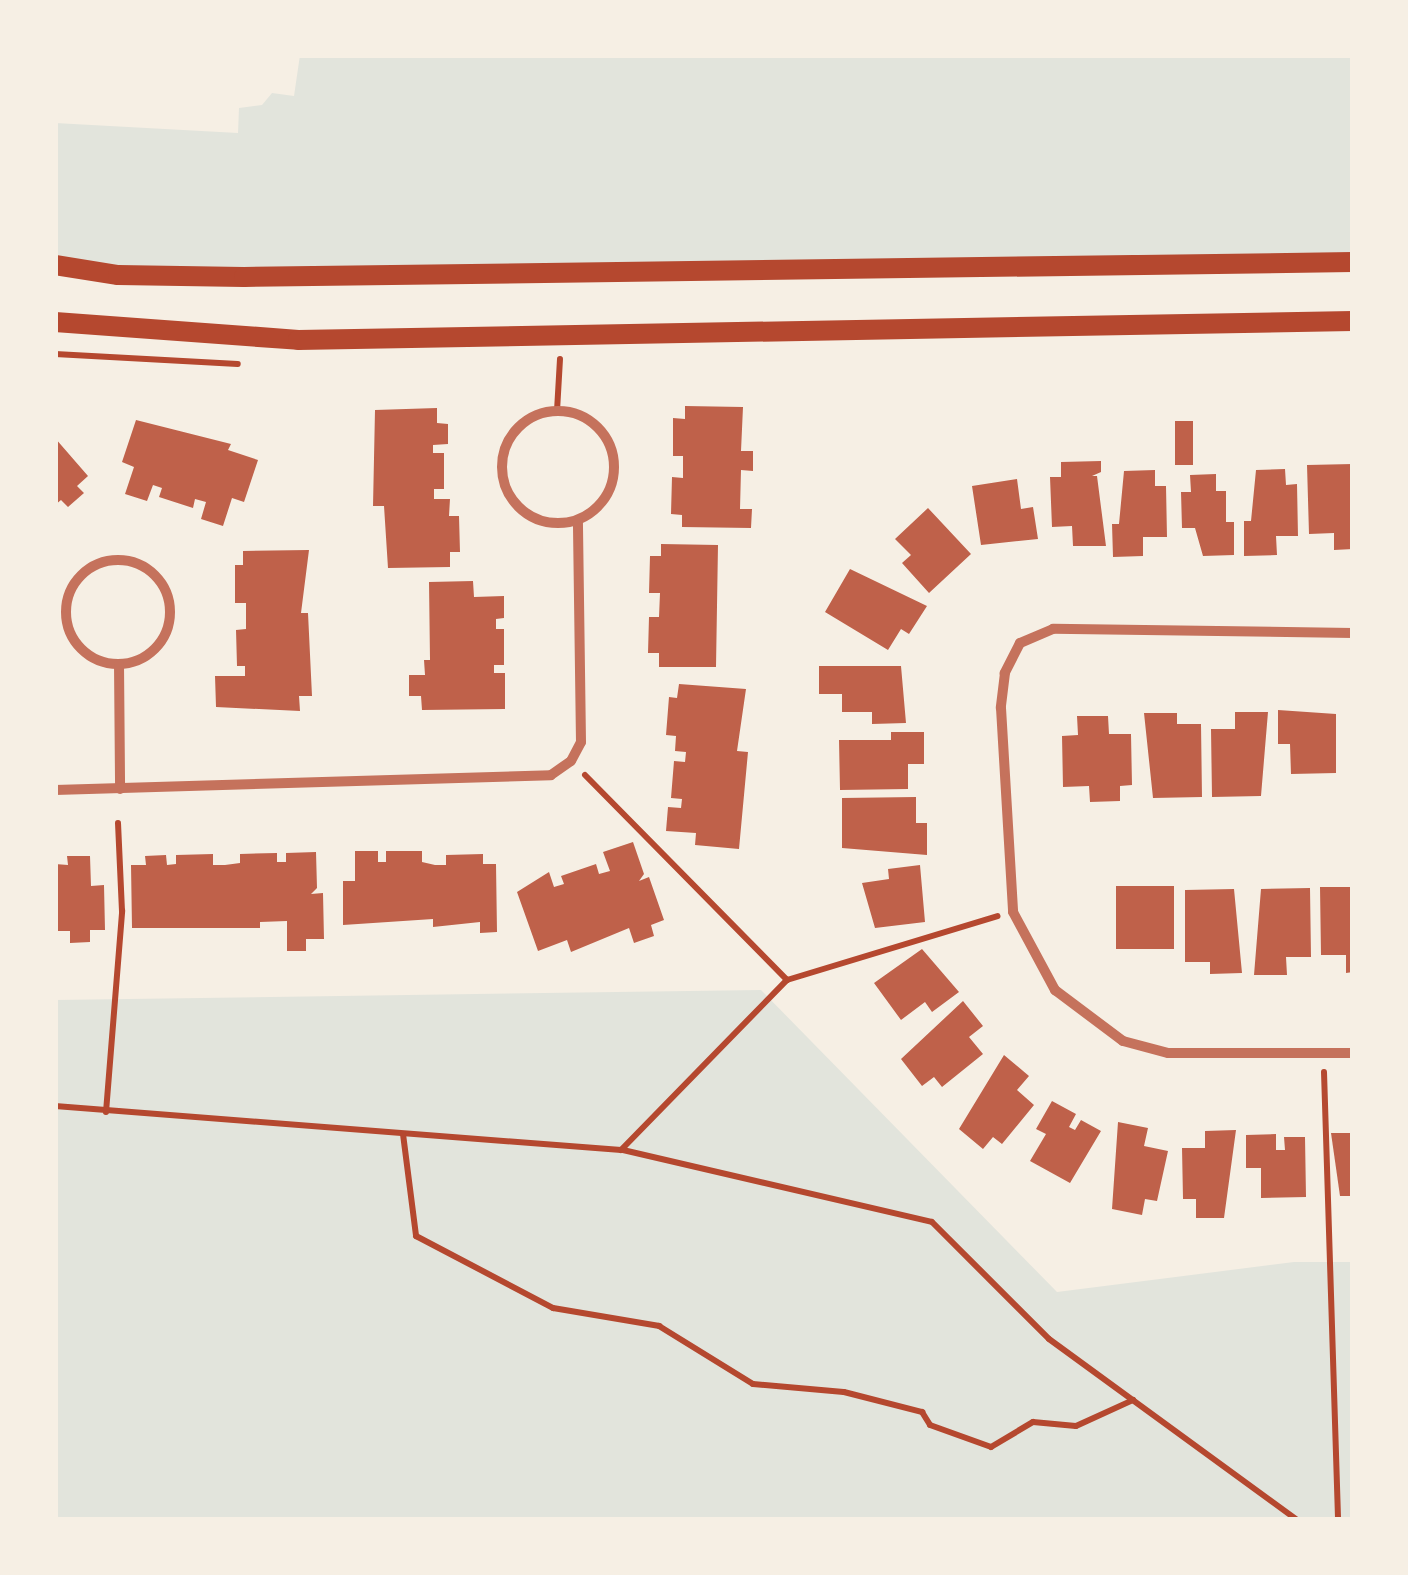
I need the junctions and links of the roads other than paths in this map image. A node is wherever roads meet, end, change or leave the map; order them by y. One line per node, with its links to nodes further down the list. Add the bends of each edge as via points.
1 (1353, 262): 2 (main road, via 244,278 118,275)
2 (55, 265)
3 (1353, 321): 4 (main road, via 298,340)
4 (55, 322)
5 (578, 520): 5 (street, via 607,495 611,448 587,418 556,411 530,418 515,430 501,473 524,513 541,522); 8 (street, via 581,742 571,761 551,775)
6 (1353, 633): 10 (street, via 1053,629 1020,643 1005,673 1001,708 1012,912 1055,990 1123,1042 1168,1053)
7 (119, 664): 7 (street, via 137,661 164,638 170,602 148,569 108,561 76,582 66,616 84,652); 8 (street)
8 (120, 788): 9 (street)
9 (55, 790)
10 (1353, 1053)

